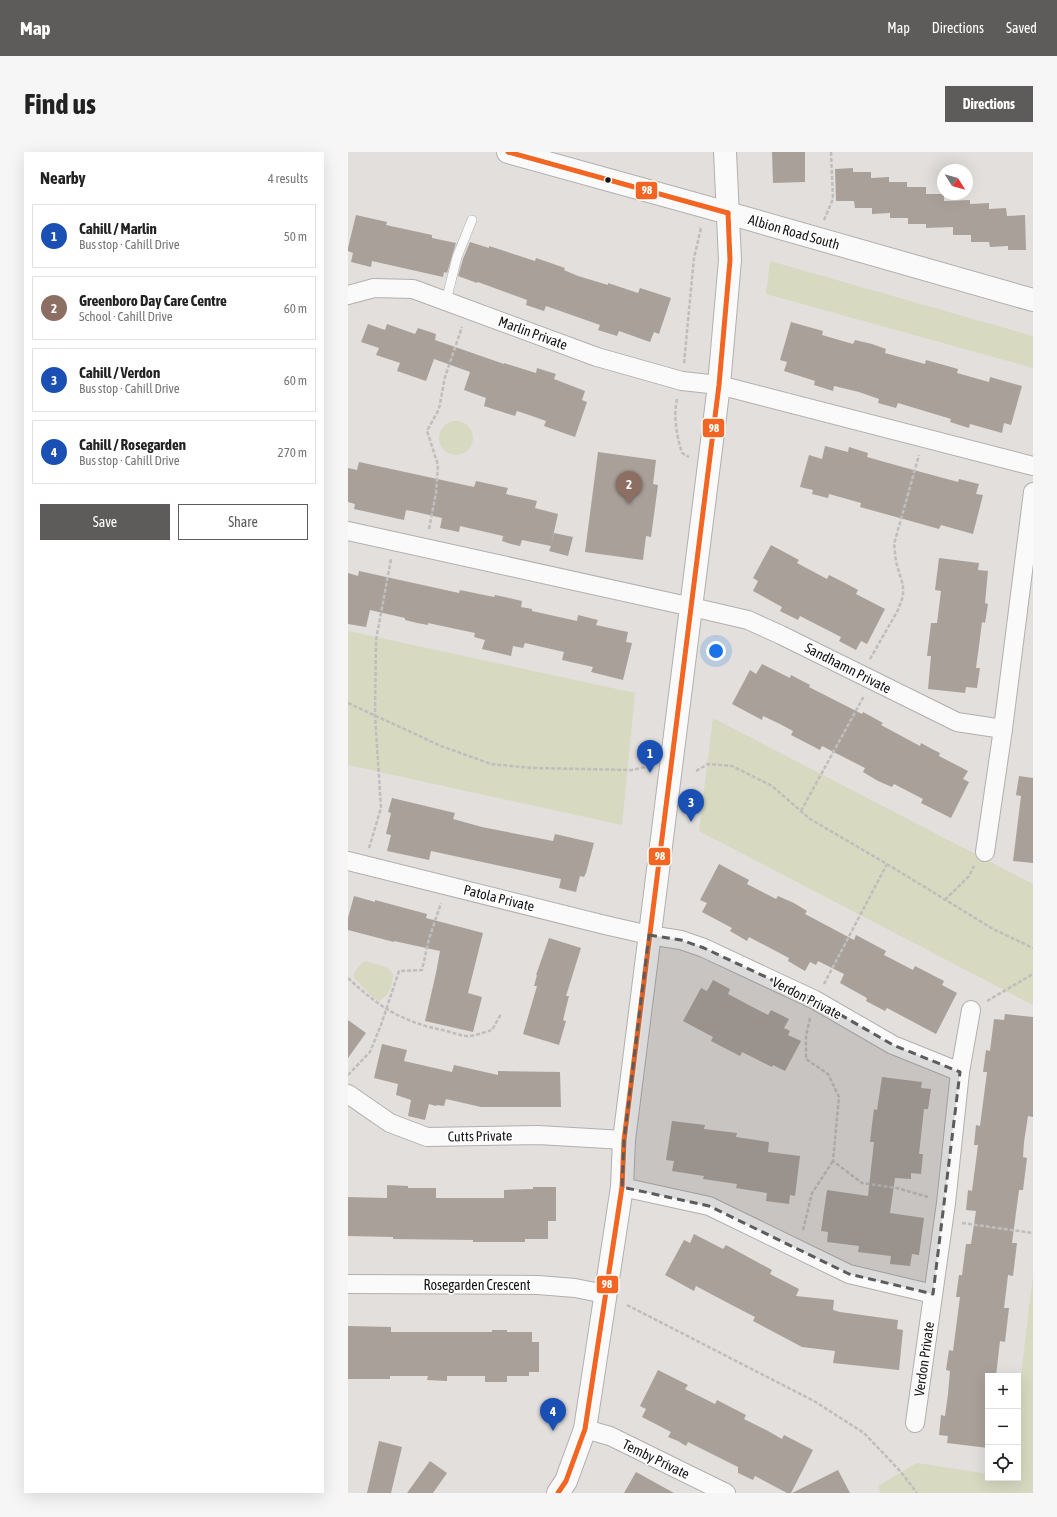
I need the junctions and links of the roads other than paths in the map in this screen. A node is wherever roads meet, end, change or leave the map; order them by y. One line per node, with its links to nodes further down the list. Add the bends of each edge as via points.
1 (508, 152): 3 (street, Albion Road South)
2 (725, 152): 3 (street)
3 (728, 213): 6 (street, Albion Road South); 8 (street, via 730,260)
4 (472, 220): 7 (lane, via 457,257)
5 (348, 296): 7 (street, Marlin Private, via 374,288 413,289)
6 (1033, 300)
7 (446, 301): 8 (street, Marlin Private, via 597,357 682,381)
8 (719, 385): 9 (street); 12 (street)
9 (1033, 466)
10 (1033, 492): 13 (street)
11 (348, 531): 12 (street)
12 (692, 607): 13 (street, Sandhamn Private, via 748,620 957,722); 16 (street)
13 (1004, 729): 14 (street)
14 (985, 852)
15 (356, 863): 16 (street, Patola Private)
16 (649, 935): 18 (street, Verdon Private, via 681,940 704,948 815,1000 893,1046); 20 (street)
17 (971, 1010): 18 (street, Verdon Private)
18 (960, 1072): 24 (street, Verdon Private, via 945,1212)
19 (348, 1094): 20 (street, Cutts Private, via 390,1123 427,1137 538,1135)
20 (624, 1140): 21 (street)
21 (622, 1187): 23 (street); 24 (street, via 709,1206 849,1274)
22 (348, 1284): 23 (street, Rosegarden Crescent, via 538,1285)
23 (605, 1294): 26 (street)
24 (933, 1294): 25 (street, Verdon Private)
25 (914, 1423)
26 (585, 1429): 27 (street, Temby Private, via 610,1436); 28 (street, via 566,1481)
27 (722, 1492)
28 (558, 1493)

